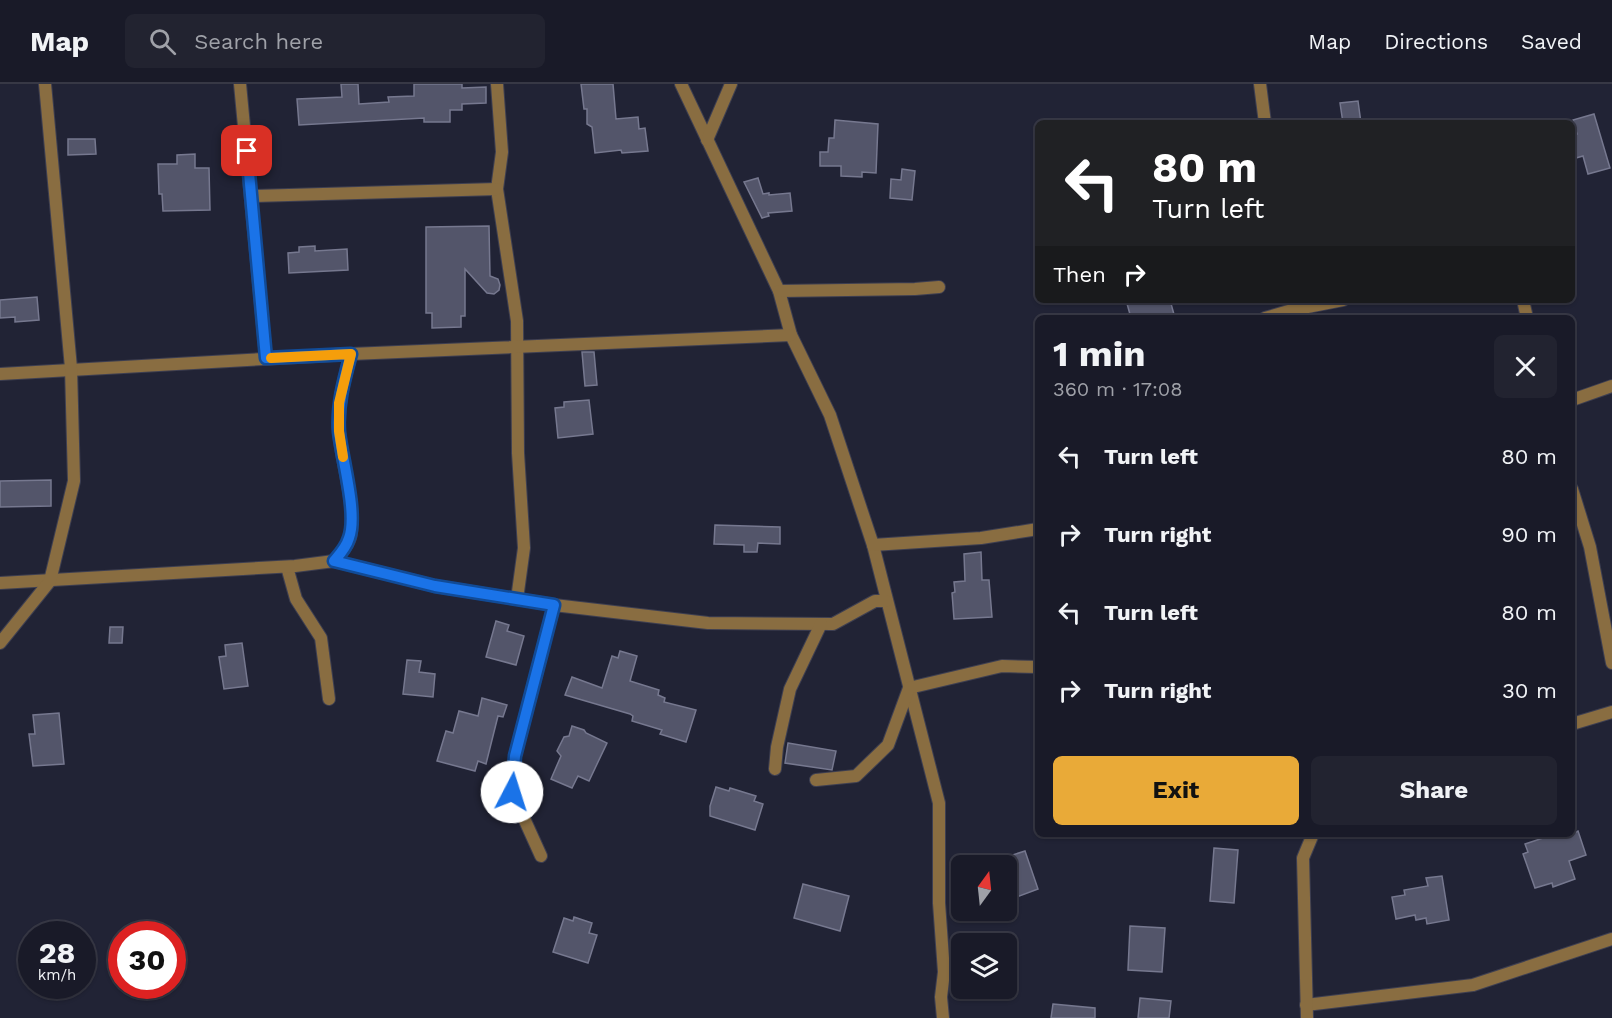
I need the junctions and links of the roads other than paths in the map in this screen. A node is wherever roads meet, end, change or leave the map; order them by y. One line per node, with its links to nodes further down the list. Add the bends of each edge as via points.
1 (45, 84): 20 (street)
2 (240, 84): 10 (street)
3 (497, 84): 9 (street, via 502,152)
4 (681, 84): 8 (street)
5 (730, 84): 8 (street)
6 (1260, 84): 7 (street)
7 (1265, 120)
8 (707, 140): 12 (street)
9 (497, 189): 10 (street); 17 (street, via 517,321)
10 (251, 196): 19 (street)
11 (939, 287): 12 (street)
12 (778, 291): 16 (street)
13 (1326, 303): 14 (street)
14 (1292, 309): 15 (street)
15 (1274, 315)
16 (791, 335): 17 (street); 26 (street, via 830,415)
17 (516, 346): 18 (street); 31 (street, via 524,548)
18 (351, 354): 19 (street); 27 (street, via 339,403 339,431 351,535)
19 (266, 358): 20 (street)
20 (71, 368): 21 (street); 29 (street, via 74,481)
21 (0, 374)
22 (1612, 386): 23 (street)
23 (1575, 399)
24 (1575, 499): 36 (street, via 1590,548)
25 (1035, 529): 26 (street)
26 (873, 545): 32 (street)
27 (334, 561): 28 (street); 31 (street, via 435,586)
28 (287, 567): 29 (street); 39 (street, via 296,599 321,638)
29 (50, 582): 30 (street); 35 (street)
30 (0, 583)
31 (517, 599): 33 (street)
32 (886, 601): 34 (street, via 875,601 834,624); 38 (street)
33 (554, 605): 34 (street, via 708,623); 45 (street, via 515,756 512,792)
34 (821, 624): 42 (street, via 790,689)
35 (0, 643)
36 (1612, 663)
37 (1035, 668): 38 (street, via 1002,666)
38 (909, 688): 43 (street, via 888,745 856,776); 48 (street, via 939,804)
39 (329, 699)
40 (1612, 712): 41 (street)
41 (1575, 723)
42 (775, 769)
43 (816, 780)
44 (1312, 837): 47 (street, via 1303,858)
45 (541, 856)
46 (1612, 939): 47 (street, via 1473,985)
47 (1306, 1005): 49 (street)
48 (943, 1018)
49 (1307, 1018)

